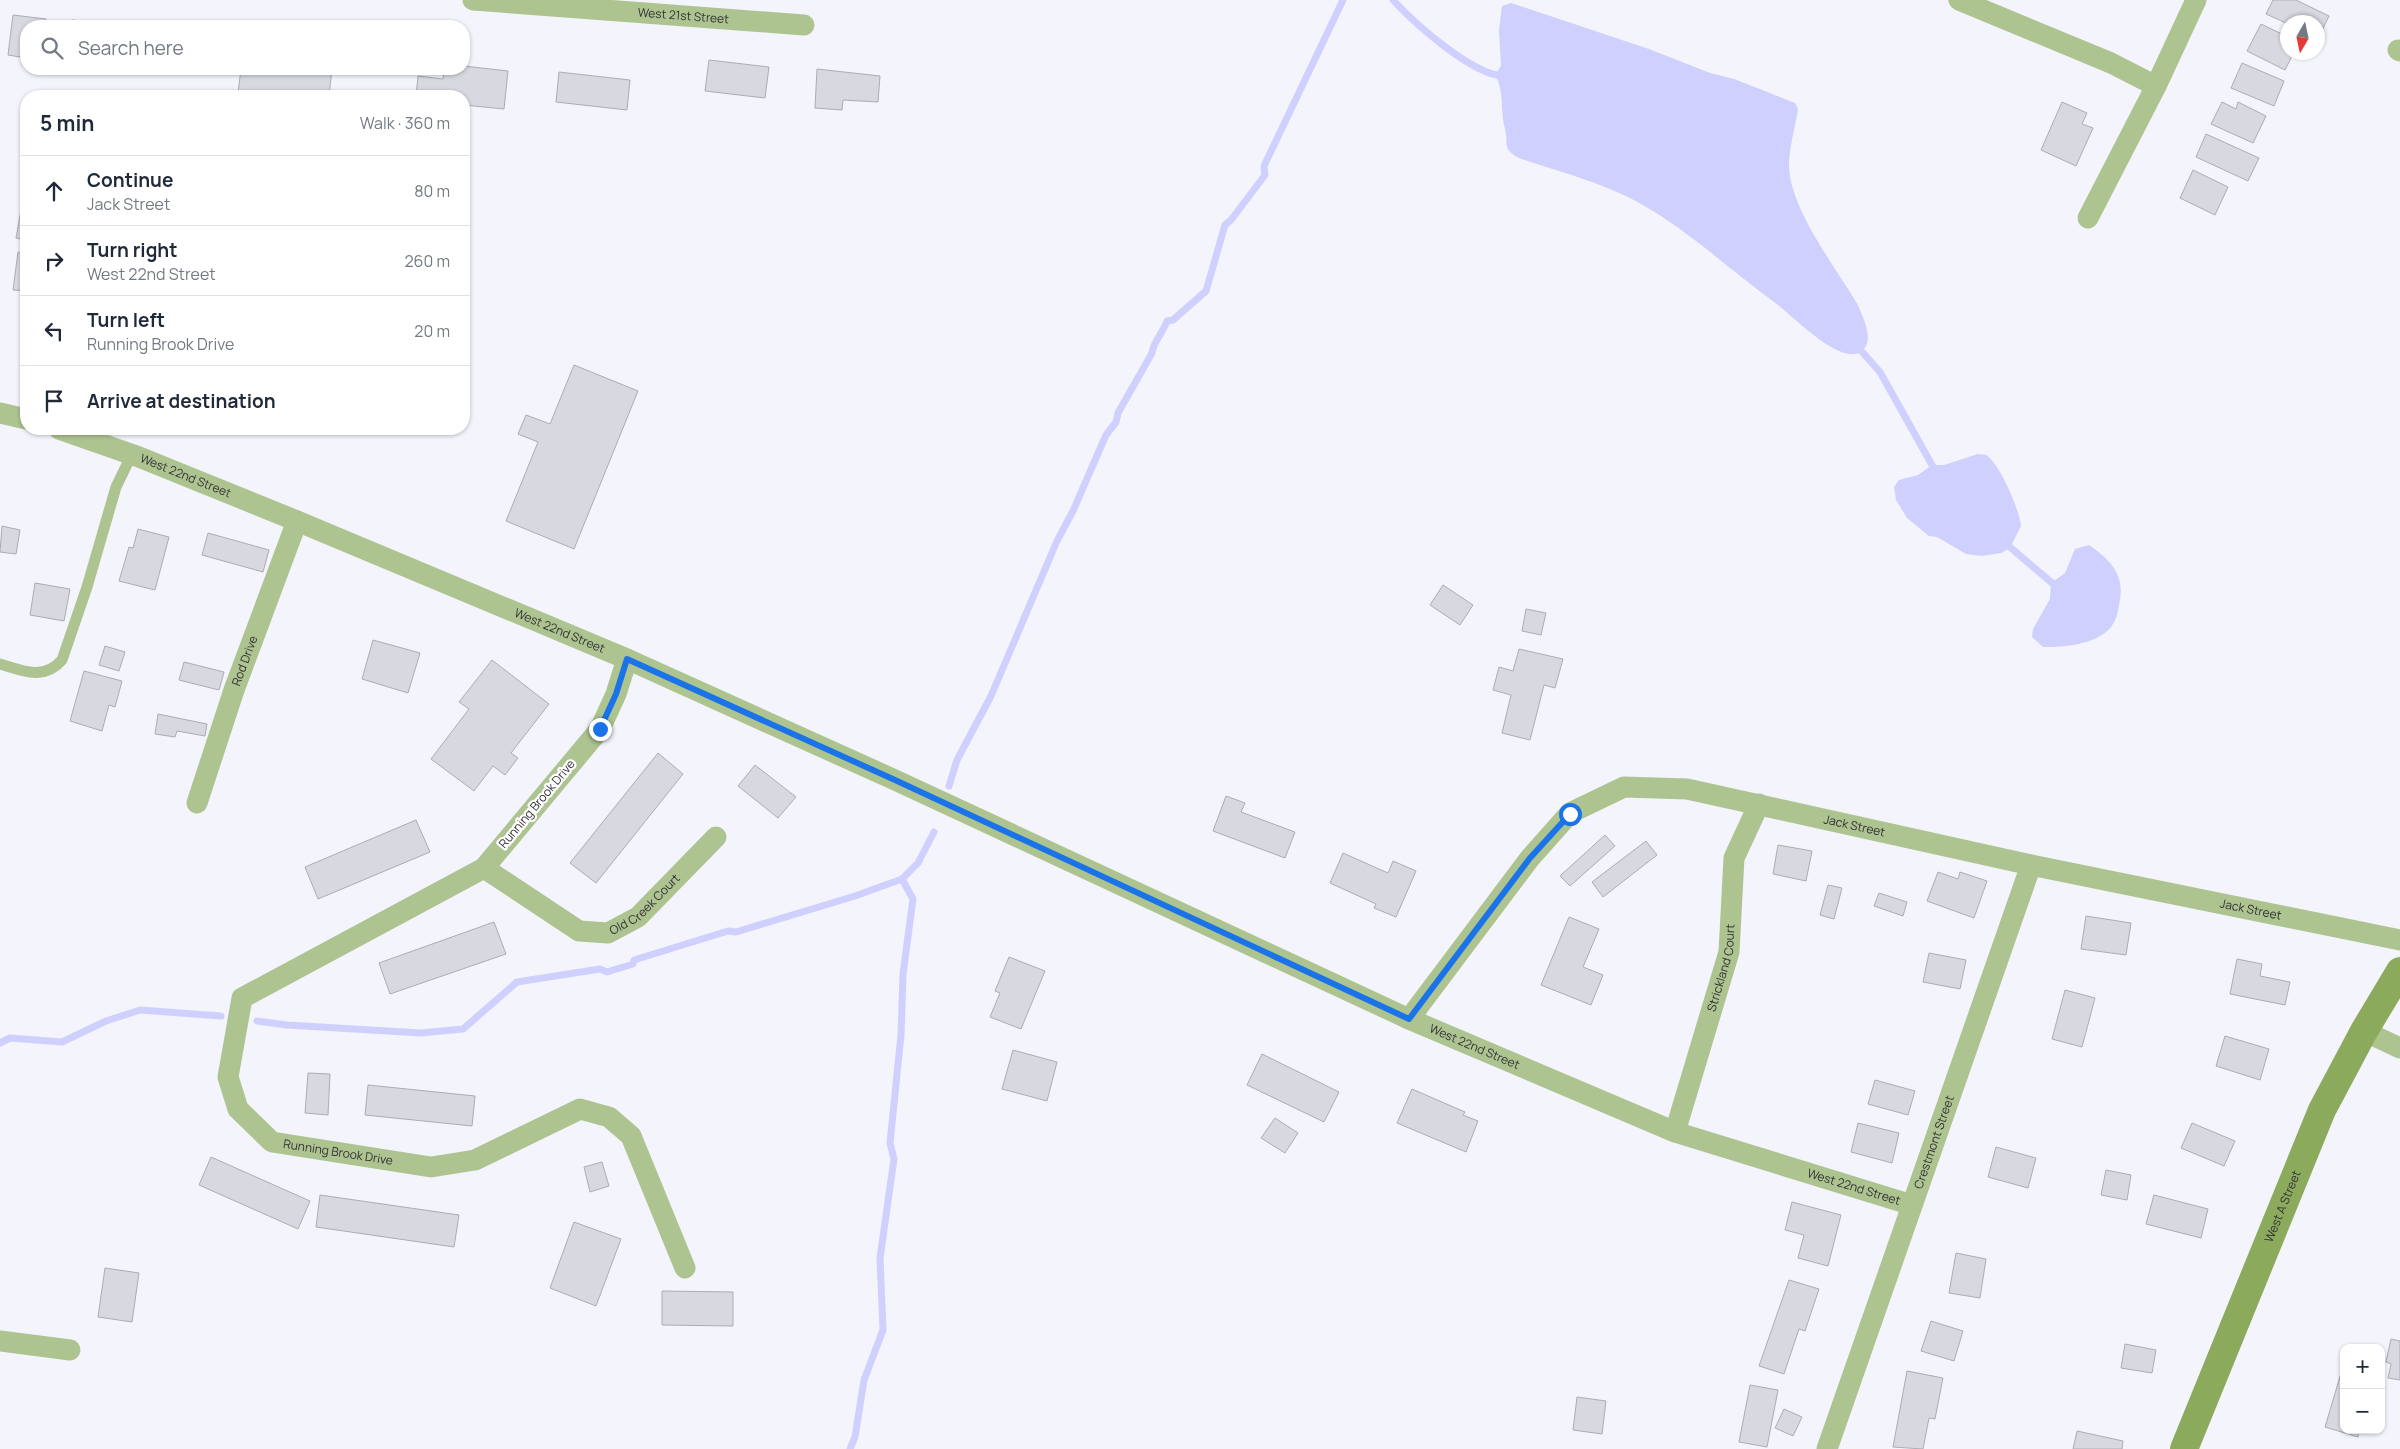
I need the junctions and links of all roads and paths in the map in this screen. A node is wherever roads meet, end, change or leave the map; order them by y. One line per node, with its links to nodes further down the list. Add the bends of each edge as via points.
1 (473, 0): 4 (street, West 21st Street)
2 (1959, 0): 5 (street)
3 (2196, 0): 5 (street)
4 (804, 24)
5 (2156, 86): 6 (street)
6 (2088, 218)
7 (0, 413): 8 (street)
8 (20, 418)
9 (77, 435): 10 (street, West 22nd Street)
10 (132, 454): 11 (street, West 22nd Street); 13 (lane, via 116,487 62,660 44,673)
11 (297, 521): 12 (street, West 22nd Street); 14 (street, Rod Drive, via 234,690)
12 (627, 659): 18 (street, Running Brook Drive, via 600,729); 21 (street, West 22nd Street)
13 (0, 664)
14 (197, 803)
15 (1759, 804): 17 (street, Jack Street); 21 (street, Jack Street, via 1687,789 1624,786 1570,814 1530,858); 24 (street, Strickland Court, via 1734,858 1728,952)
16 (716, 837): 18 (street, Old Creek Court, via 638,917 608,933 579,931)
17 (2030, 865): 19 (street, Jack Street); 25 (street, Crestmont Street)
18 (484, 868): 26 (street, Running Brook Drive, via 242,998 228,1077 238,1109 272,1142 431,1167 475,1160 580,1109 609,1117 631,1136)
19 (2400, 940)
20 (2400, 971): 22 (street, West A Street)
21 (1409, 1019): 24 (street, West 22nd Street)
22 (2364, 1031): 23 (street); 30 (street, West A Street, via 2322,1110 2289,1186)
23 (2400, 1048)
24 (1674, 1132): 25 (street, West 22nd Street)
25 (1912, 1205): 29 (street, Crestmont Street)
26 (685, 1268)
27 (0, 1341): 28 (street)
28 (70, 1350)
29 (1828, 1449)
30 (2184, 1449)

